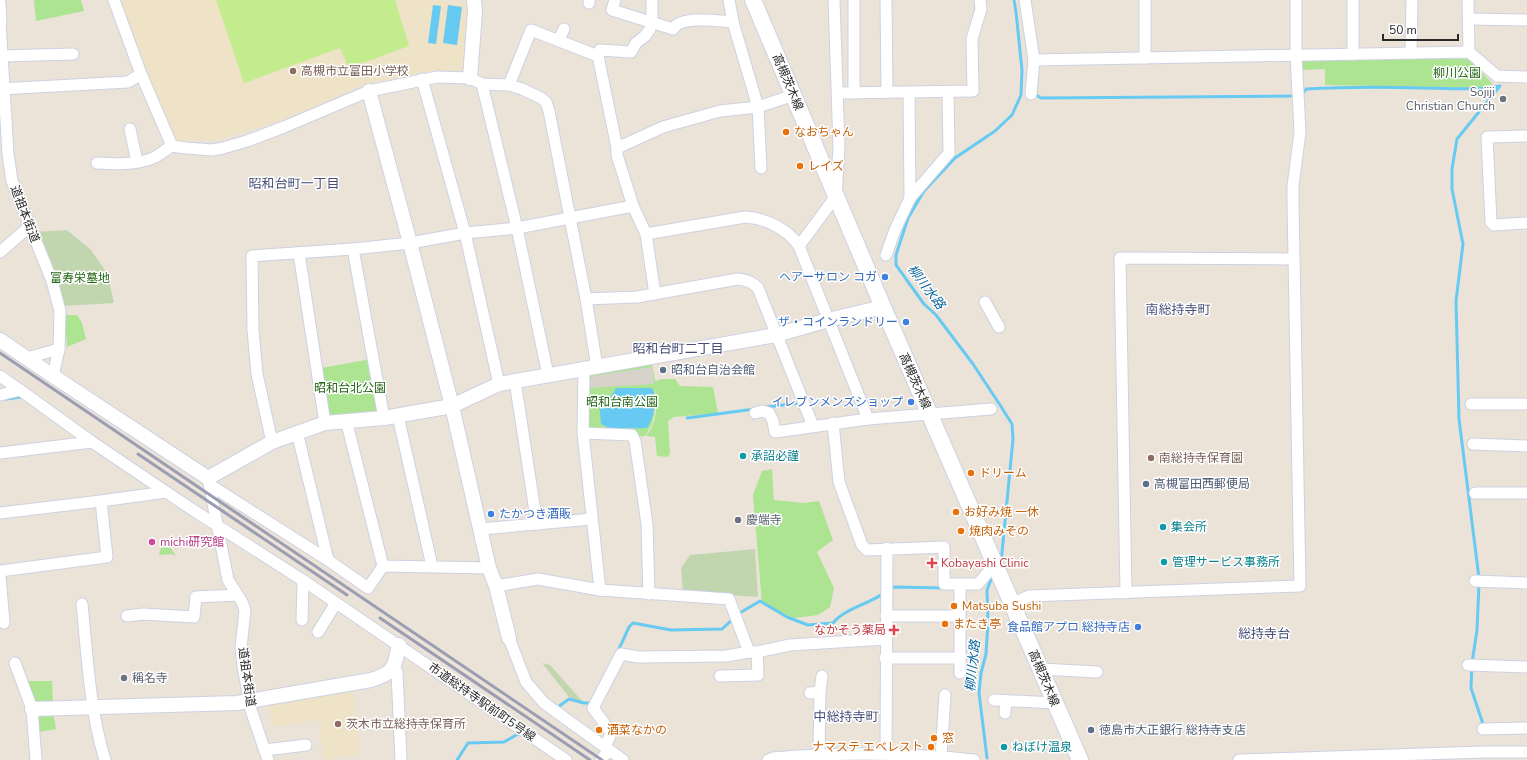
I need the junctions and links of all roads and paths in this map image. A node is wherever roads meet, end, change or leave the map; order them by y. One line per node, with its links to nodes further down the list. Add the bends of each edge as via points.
1 (114, 0): 34 (street)
2 (474, 0): 37 (street)
3 (615, 0): 22 (street, via 612,10)
4 (652, 0): 22 (street)
5 (730, 0): 21 (street)
6 (753, 0): 46 (main road, 高槻茨木線)
7 (834, 0): 41 (street)
8 (854, 0): 45 (street)
9 (886, 0): 42 (street)
10 (980, 0): 44 (street, via 981,9 972,39 973,91)
11 (1025, 0): 33 (street)
12 (1145, 0): 32 (street)
13 (1296, 0): 28 (street)
14 (1353, 0): 29 (street)
15 (1412, 0): 26 (street)
16 (1468, 0): 18 (street)
17 (0, 3): 20 (street, 道祖本街道)
18 (1469, 19): 19 (street); 25 (street)
19 (1527, 20)
20 (0, 21): 30 (street, 道祖本街道)
21 (733, 22): 22 (street, via 687,20 672,29); 48 (street)
22 (652, 23): 31 (street, via 631,52 600,50)
23 (564, 29): 24 (street)
24 (558, 40): 31 (street); 38 (street, via 531,30)
25 (1469, 52): 26 (street); 35 (street, via 1497,76)
26 (1412, 53): 29 (street)
27 (73, 54): 30 (street)
28 (1296, 54): 29 (street); 32 (street); 71 (street, via 1300,132 1293,186)
29 (1353, 54)
30 (2, 56): 39 (street, 道祖本街道)
31 (598, 56): 52 (street)
32 (1145, 58): 33 (street)
33 (1034, 60): 47 (street)
34 (141, 74): 39 (street, via 128,82); 51 (street)
35 (1527, 76)
36 (422, 79): 37 (street, via 437,77); 40 (street); 63 (street)
37 (476, 81): 38 (street); 62 (street)
38 (509, 85): 59 (street, via 535,94 546,102)
39 (2, 89): 61 (street, 道祖本街道, via 12,181)
40 (369, 92): 51 (street, via 284,127 223,148 212,150); 65 (street)
41 (838, 92): 45 (street); 56 (street, via 839,146)
42 (887, 92): 43 (street); 45 (street)
43 (909, 92): 44 (street); 57 (street)
44 (948, 92): 57 (street, via 949,154)
45 (854, 93)
46 (794, 94): 48 (street); 56 (main road, 高槻茨木線)
47 (1031, 94)
48 (758, 107): 52 (street, via 720,111 663,127); 55 (street)
49 (130, 129): 53 (street)
50 (1527, 136): 60 (street, via 1486,136 1491,222 1494,225)
51 (172, 146): 53 (street, via 154,157)
52 (617, 148): 58 (street)
53 (137, 162): 54 (street)
54 (97, 163)
55 (761, 168)
56 (836, 196): 66 (street); 75 (main road, 高槻茨木線)
57 (910, 198): 70 (street)
58 (632, 206): 59 (street); 64 (street)
59 (570, 218): 62 (street); 73 (street)
60 (1527, 223)
61 (29, 227): 68 (street); 80 (street, 道祖本街道, via 52,281 59,308)
62 (517, 228): 63 (street); 83 (street)
63 (465, 232): 65 (street); 87 (street)
64 (646, 234): 66 (street, via 753,217 785,231); 72 (street)
65 (410, 243): 67 (street); 92 (street)
66 (799, 246): 76 (street)
67 (353, 249): 69 (street); 96 (street)
68 (0, 252)
69 (300, 253): 99 (street); 105 (street, via 252,256 253,330 257,374)
70 (886, 255)
71 (1294, 259): 133 (street, via 1300,586); 133 (street, via 1120,258)
72 (655, 294): 73 (street); 78 (street, via 738,279 747,280 758,288)
73 (586, 299): 82 (street)
74 (985, 302): 77 (street)
75 (883, 307): 76 (street); 95 (main road, 高槻茨木線)
76 (828, 320): 78 (street); 97 (street)
77 (997, 328)
78 (776, 335): 82 (street); 101 (street)
79 (0, 340): 81 (street)
80 (59, 349): 81 (street); 85 (street, 道祖本街道)
81 (27, 358): 85 (street)
82 (591, 368): 83 (street); 103 (street)
83 (548, 375): 86 (street)
84 (0, 376): 88 (street, 市道総持寺駅前町5号線)
85 (53, 376): 109 (street)
86 (515, 381): 87 (street); 116 (street)
87 (499, 384): 92 (street)
88 (20, 390): 89 (street); 104 (street, 市道総持寺駅前町5号線)
89 (0, 395)
90 (1471, 404): 91 (street)
91 (1527, 404)
92 (452, 406): 96 (street); 118 (street)
93 (991, 408): 95 (street)
94 (755, 413): 101 (street, via 769,413 775,432)
95 (930, 414): 97 (street); 121 (main road, 高槻茨木線)
96 (391, 417): 98 (street); 123 (street)
97 (868, 419): 100 (street)
98 (346, 420): 99 (street); 122 (street)
99 (325, 423): 102 (street)
100 (834, 423): 101 (street); 119 (street, via 839,482 862,545 867,550)
101 (812, 426)
102 (297, 432): 105 (street); 120 (street)
103 (583, 433): 115 (street); 134 (street, via 632,435 635,441 647,524)
104 (92, 442): 108 (street); 110 (street, 市道総持寺駅前町5号線)
105 (272, 442): 109 (street)
106 (1473, 444): 107 (street)
107 (1527, 446)
108 (0, 453)
109 (209, 481): 117 (street, 道祖本街道); 120 (street)
110 (166, 492): 113 (street); 117 (street, 市道総持寺駅前町5号線)
111 (1475, 493): 112 (street)
112 (1527, 493)
113 (101, 501): 114 (street); 125 (street, via 108,557)
114 (0, 513)
115 (592, 519): 116 (street); 132 (street)
116 (537, 524): 118 (street)
117 (217, 525): 127 (street, 市道総持寺駅前町5号線); 135 (street, 道祖本街道, via 228,580)
118 (481, 530): 124 (street)
119 (887, 548): 130 (street, via 944,547 944,584); 140 (street)
120 (328, 560): 122 (street, via 368,588)
121 (994, 565): 130 (street, via 978,584); 137 (main road, 高槻茨木線)
122 (383, 566): 123 (street)
123 (432, 566): 124 (street)
124 (489, 568): 131 (street)
125 (0, 571)
126 (0, 576): 143 (street)
127 (302, 580): 136 (street, 市道総持寺駅前町5号線); 142 (street)
128 (1475, 582): 129 (street)
129 (1527, 583)
130 (960, 584): 141 (street)
131 (496, 586): 132 (street, via 538,579); 145 (street)
132 (600, 590): 134 (street)
133 (1126, 593): 137 (street, via 1029,596)
134 (649, 594): 148 (street, via 729,600)
135 (237, 595): 139 (street, via 196,597 194,617 143,614); 162 (street, 道祖本街道, via 245,610 241,648)
136 (336, 603): 144 (street); 147 (street, 市道総持寺駅前町5号線)
137 (1013, 603): 155 (main road, 高槻茨木線)
138 (82, 604): 165 (street)
139 (127, 616)
140 (886, 616): 141 (street); 146 (street)
141 (960, 616): 150 (street)
142 (302, 620)
143 (4, 623)
144 (318, 632)
145 (509, 638): 171 (street, via 526,682 539,697)
146 (886, 639): 148 (street, via 790,645); 149 (street)
147 (399, 645): 152 (street); 183 (street, 市道総持寺駅前町5号線)
148 (753, 652): 158 (street, via 758,675); 171 (street, via 726,656 638,657 621,654 593,708 610,731)
149 (886, 658): 150 (street); 172 (street)
150 (960, 658): 157 (street)
151 (15, 663): 166 (street)
152 (394, 666): 162 (street, via 391,672 371,680); 182 (street, via 397,672)
153 (1468, 666): 154 (street)
154 (1527, 667)
155 (1041, 668): 156 (street); 164 (main road, 高槻茨木線)
156 (1097, 672)
157 (960, 673)
158 (720, 676)
159 (822, 676): 173 (street, via 815,692)
160 (945, 695): 175 (street)
161 (994, 700): 163 (street)
162 (250, 701): 165 (street, via 237,704); 176 (street, 道祖本街道)
163 (1006, 701): 164 (street); 167 (street)
164 (1055, 703): 188 (main road, 高槻茨木線)
165 (94, 707): 166 (street); 181 (street, via 98,737)
166 (32, 709): 180 (street)
167 (1005, 713)
168 (1527, 728): 169 (street)
169 (1483, 729)
170 (306, 745): 176 (street)
171 (607, 748): 184 (street); 185 (street)
172 (886, 753): 175 (street); 177 (street)
173 (819, 754): 177 (street); 186 (street)
174 (1524, 755): 178 (street, via 1484,752)
175 (941, 756): 187 (street)
176 (265, 757)
177 (868, 757)
178 (1429, 757): 179 (street)
179 (1298, 759): 189 (street)
180 (36, 760)
181 (105, 760)
182 (401, 760)
183 (566, 760)
184 (601, 760)
185 (623, 760)
186 (768, 760)
187 (974, 760)
188 (1080, 760)
189 (1239, 760)

